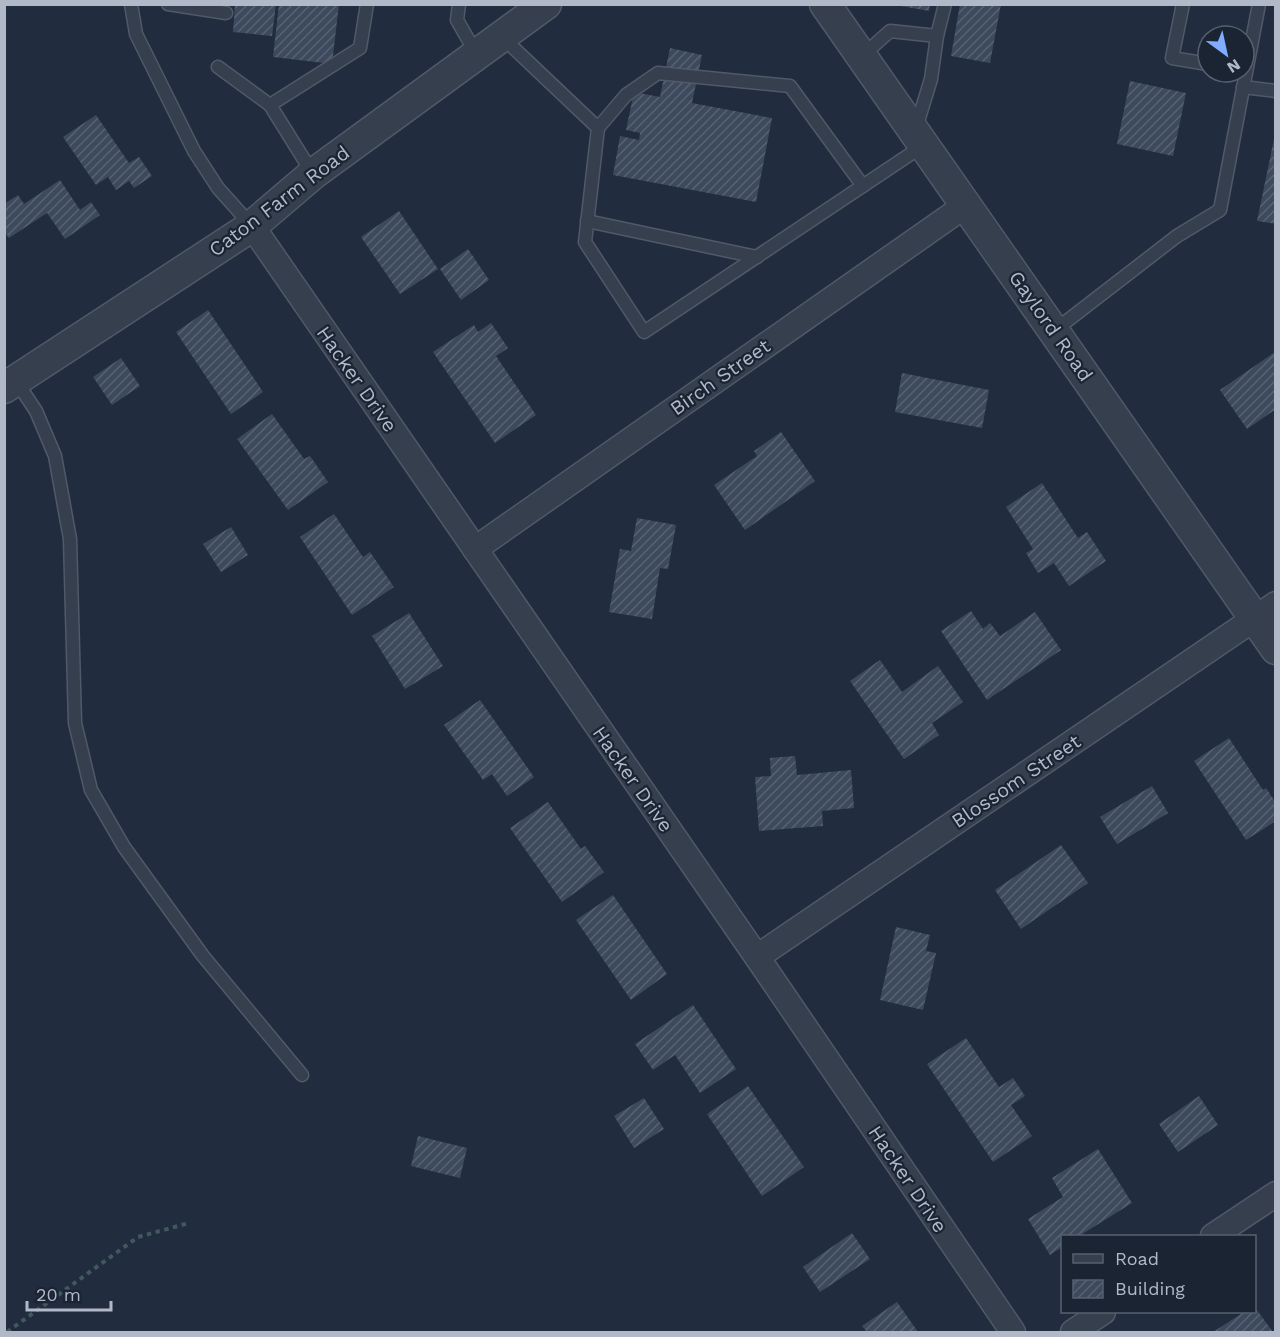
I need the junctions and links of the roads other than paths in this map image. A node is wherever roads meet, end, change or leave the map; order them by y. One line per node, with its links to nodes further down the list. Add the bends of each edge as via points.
1 (131, 4): 28 (lane, via 136,34 194,151 218,188)
2 (168, 4): 10 (lane)
3 (367, 4): 21 (lane, via 360,48)
4 (459, 4): 14 (lane, via 457,20)
5 (546, 4): 13 (street, Caton Farm Road)
6 (825, 4): 15 (street, Gaylord Road)
7 (945, 4): 12 (lane)
8 (1183, 4): 16 (lane, via 1172,58)
9 (1258, 4): 11 (lane)
10 (226, 13)
11 (1254, 24)
12 (938, 36): 15 (lane, via 890,31); 23 (lane)
13 (502, 38): 14 (street, Caton Farm Road); 22 (lane)
14 (477, 56): 24 (street, Caton Farm Road)
15 (862, 57): 23 (street, Gaylord Road)
16 (1196, 62)
17 (218, 67): 21 (lane)
18 (1243, 84): 19 (lane)
19 (1243, 87): 20 (lane); 30 (lane, via 1220,210 1177,236)
20 (1275, 91)
21 (270, 105): 24 (lane)
22 (598, 128): 25 (lane, via 626,95 658,73 790,86); 27 (lane)
23 (919, 139): 25 (lane); 26 (street, Gaylord Road)
24 (313, 174): 28 (street, Caton Farm Road)
25 (863, 186): 29 (lane)
26 (966, 205): 30 (street, Gaylord Road); 32 (street, Birch Street)
27 (587, 221): 29 (lane); 29 (lane, via 585,242 644,332)
28 (252, 226): 31 (street, Caton Farm Road); 32 (street, Hacker Drive)
29 (757, 257)
30 (1054, 331): 33 (street, Gaylord Road)
31 (10, 384): 36 (lane, via 36,411 55,456 70,539 75,723 91,790 124,847 204,956)
32 (475, 549): 35 (street, Hacker Drive)
33 (1265, 611): 34 (street, Gaylord Road); 35 (street, Blossom Street)
34 (1275, 649)
35 (757, 957): 40 (street, Hacker Drive)
36 (302, 1075)
37 (1275, 1194): 38 (street)
38 (1214, 1235)
39 (1100, 1313): 41 (street)
40 (1013, 1332)
41 (1072, 1332)

